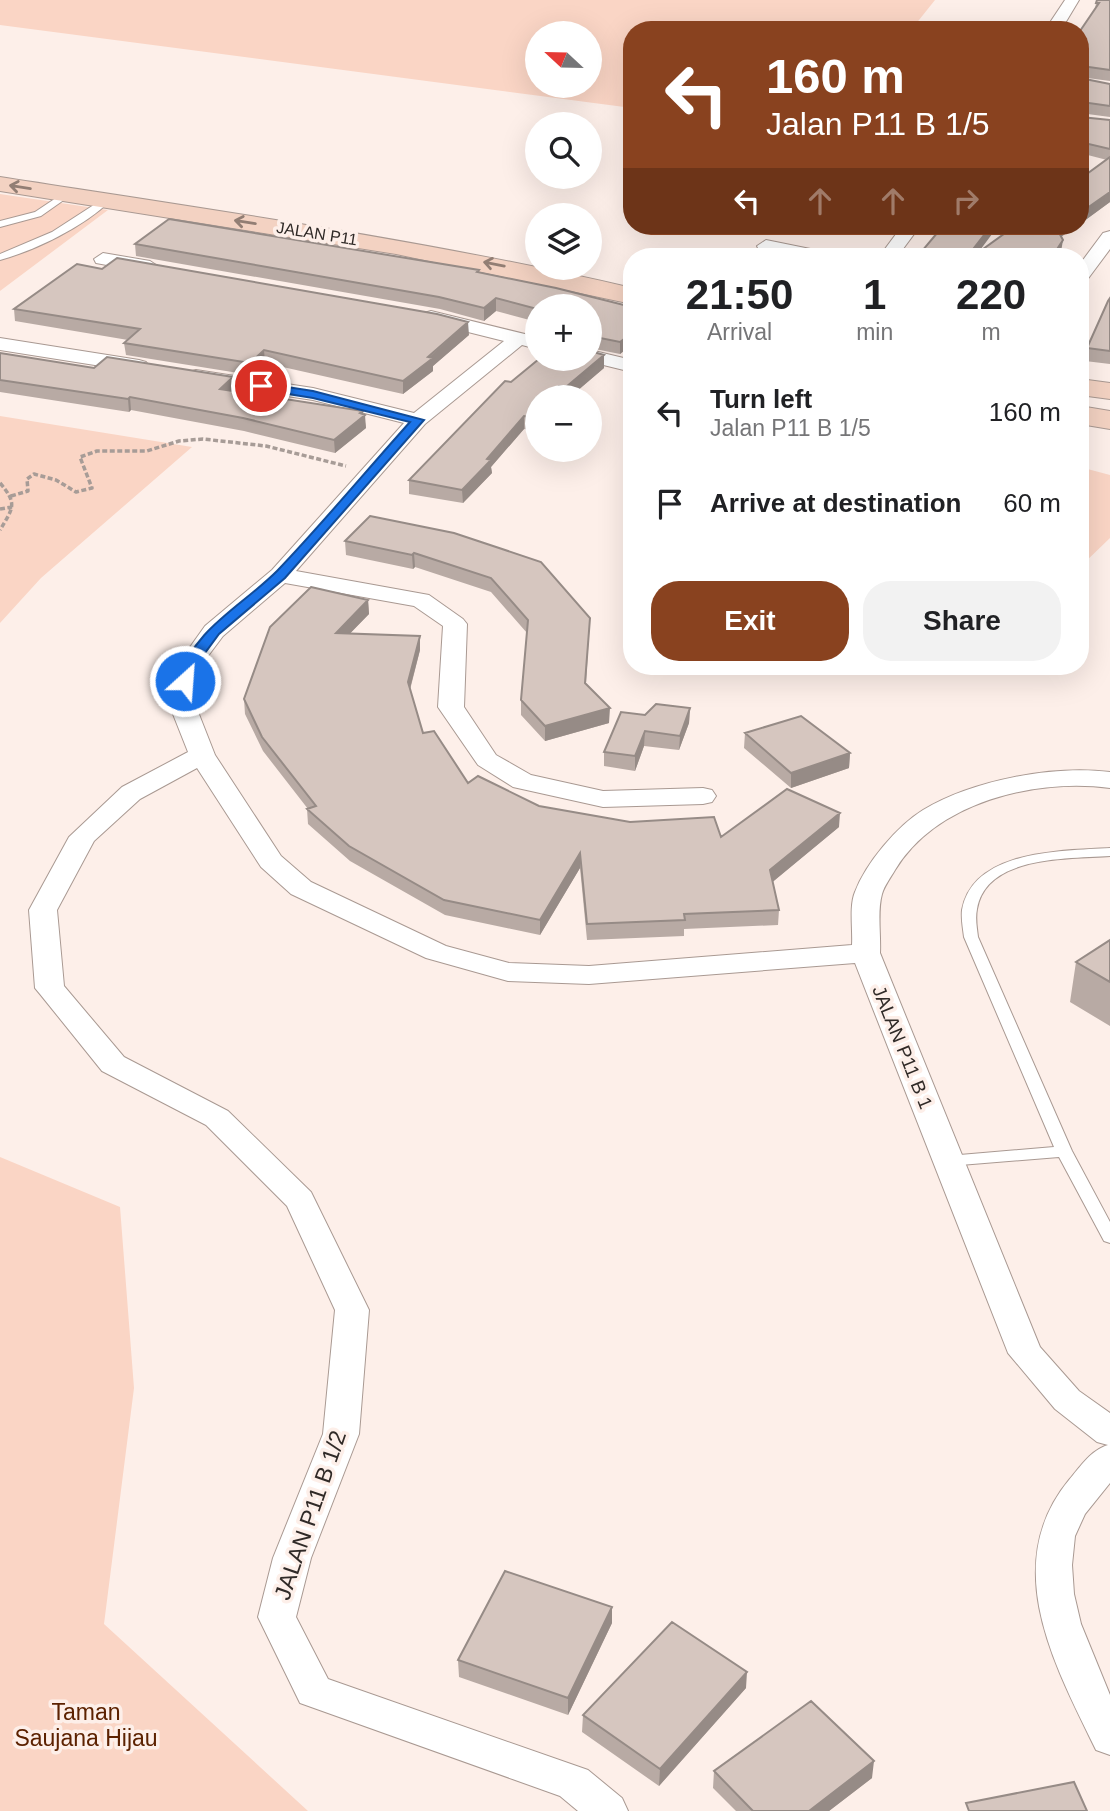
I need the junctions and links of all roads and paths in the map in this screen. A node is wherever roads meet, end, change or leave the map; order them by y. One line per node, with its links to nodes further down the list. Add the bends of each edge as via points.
1 (1072, 0): 2 (street)
2 (1059, 21)
3 (0, 164): 9 (main road, JALAN P11)
4 (0, 184): 5 (main road, JALAN P11, one-way to 4)
5 (65, 195): 6 (main road, JALAN P11); 7 (lane, via 38,214)
6 (106, 201): 12 (lane, via 82,218); 16 (main road, JALAN P11, one-way to 6, via 367,240)
7 (0, 224)
8 (1110, 237): 14 (street)
9 (483, 239)
10 (766, 246): 11 (street)
11 (776, 248)
12 (0, 257)
13 (103, 259): 15 (street)
14 (1089, 264)
15 (170, 271)
16 (623, 294)
17 (412, 314): 18 (street)
18 (525, 340)
19 (525, 343): 26 (street)
20 (0, 344): 26 (street, via 313,394)
21 (602, 359): 22 (street)
22 (623, 364)
23 (1089, 388): 24 (main road)
24 (1110, 391)
25 (1089, 416): 27 (main road)
26 (418, 420): 28 (street)
27 (1110, 420)
28 (371, 473): 30 (path, via 306,455 214,439 180,440 147,451 93,449 80,457 92,488 76,492 64,482 34,474 27,480 28,491); 34 (street)
29 (0, 482): 30 (path)
30 (11, 496): 31 (path)
31 (13, 507): 32 (path); 33 (path)
32 (0, 509)
33 (0, 530)
34 (280, 575): 35 (street, via 214,631 190,664 180,699); 37 (street, via 421,600 455,624 451,707 487,760 522,781 603,799)
35 (202, 755): 39 (street, via 271,861 301,888 436,952 508,972 589,975); 46 (street, JALAN P11 B 1/2, via 131,793 83,837 43,910 50,988 113,1064 217,1118 300,1200 352,1310 341,1434 292,1558 277,1617 314,1691 574,1783)
36 (1110, 780): 39 (street, JALAN P11 B 1, via 1080,776 1038,781 981,794 932,816 895,848 868,893)
37 (703, 796)
38 (1110, 852): 40 (lane, via 1033,858 1004,868 983,880 970,906 971,937)
39 (866, 953): 41 (street, JALAN P11 B 1)
40 (1064, 1151): 41 (lane); 42 (lane)
41 (948, 1161): 43 (street, JALAN P11 B 1, via 1025,1353 1067,1400)
42 (1110, 1237)
43 (1110, 1432)
44 (1110, 1458): 45 (street, via 1068,1510 1051,1556 1056,1610)
45 (1110, 1738)
46 (607, 1811)

